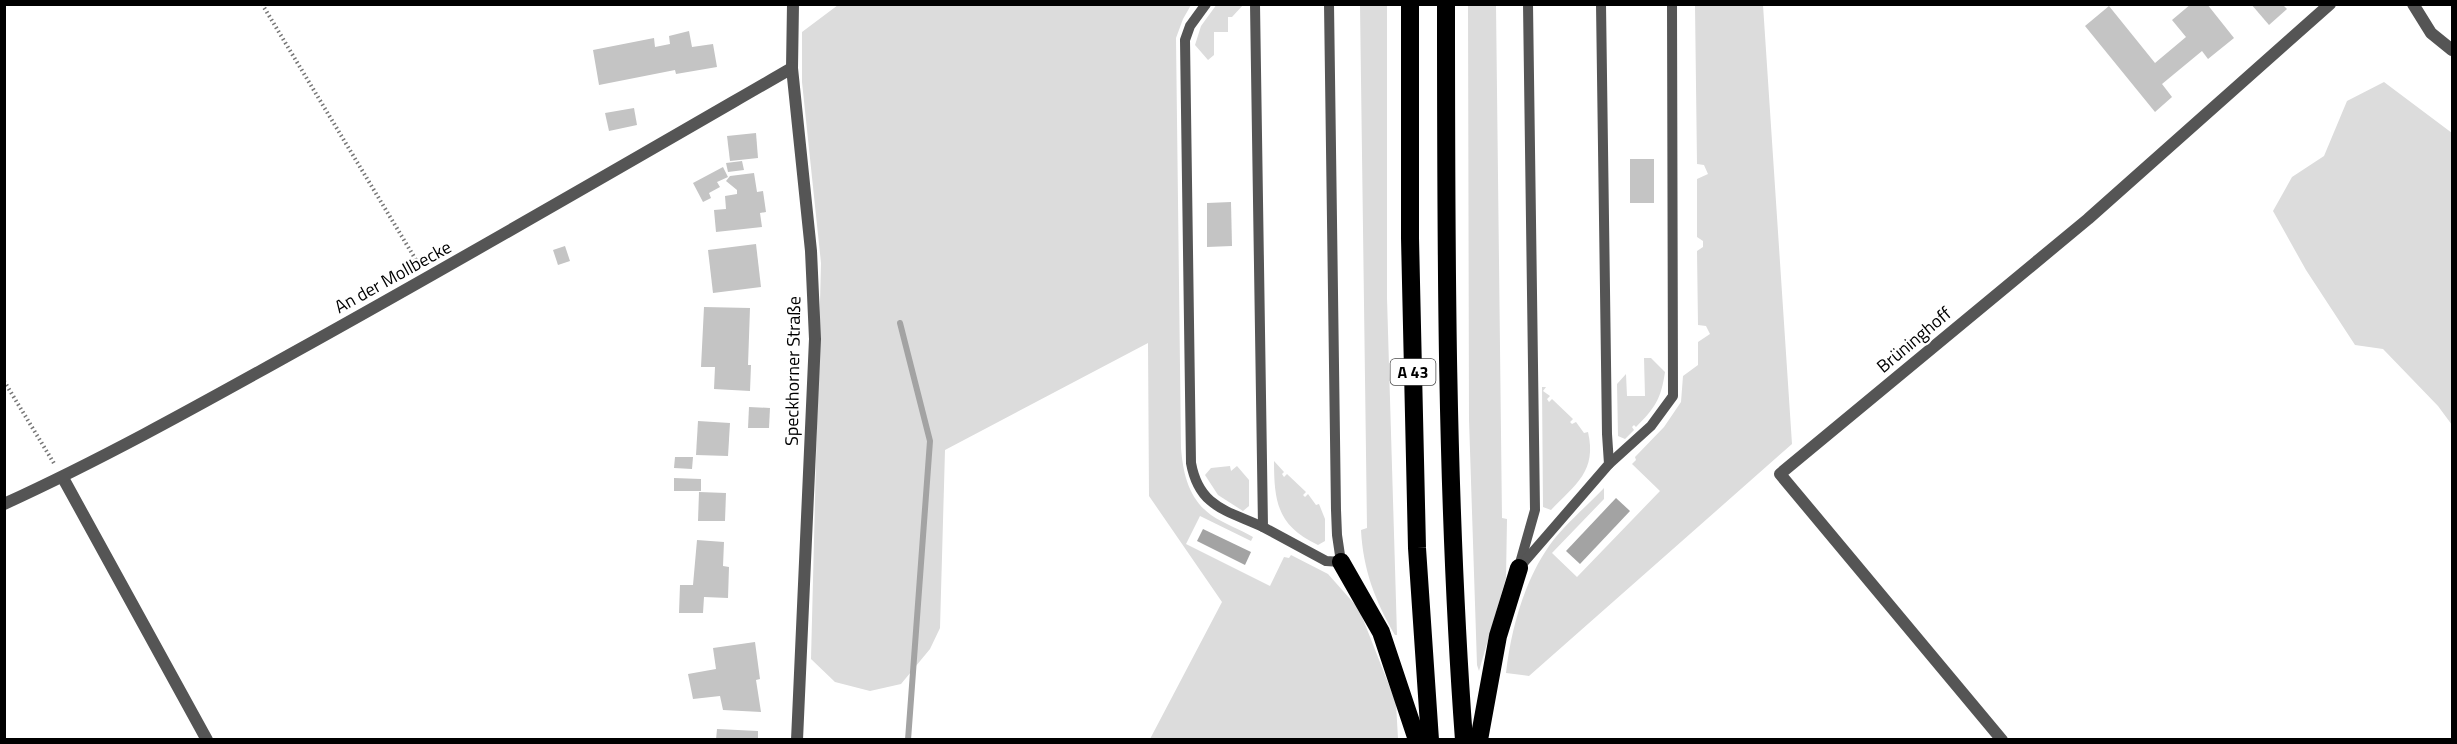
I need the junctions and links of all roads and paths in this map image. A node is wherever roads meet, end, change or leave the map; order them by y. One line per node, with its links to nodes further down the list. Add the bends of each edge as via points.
1 (262, 4): 15 (path)
2 (793, 4): 14 (street, Speckhorner Straße)
3 (1206, 4): 20 (lane, via 1185,40 1191,463 1194,481 1209,501)
4 (1256, 4): 20 (lane)
5 (1329, 4): 21 (lane, via 1336,510)
6 (1410, 4): 26 (highway, A 43, via 1410,238 1417,548)
7 (1446, 4): 27 (highway, A 43, via 1450,452)
8 (1528, 4): 22 (lane, via 1535,510)
9 (1601, 4): 17 (lane)
10 (1672, 4): 17 (lane, via 1673,396 1652,426)
11 (2330, 4): 29 (street, Brüninghoff, via 2088,219 1780,474)
12 (2413, 4): 13 (street, via 2431,33)
13 (2452, 50)
14 (792, 68): 15 (street, An der Mollbecke); 24 (street, Speckhorner Straße, via 811,250 815,339)
15 (427, 279): 18 (street, An der Mollbecke)
16 (4, 381): 18 (path)
17 (1609, 464): 22 (lane)
18 (63, 478): 19 (street, An der Mollbecke); 23 (street)
19 (4, 504)
20 (1263, 527): 21 (lane, via 1326,561)
21 (1341, 562): 25 (highway, via 1381,632)
22 (1519, 568): 28 (highway, via 1498,636)
23 (207, 740)
24 (797, 740)
25 (1417, 740)
26 (1430, 740)
27 (1464, 740)
28 (1479, 740)
29 (2002, 740)

